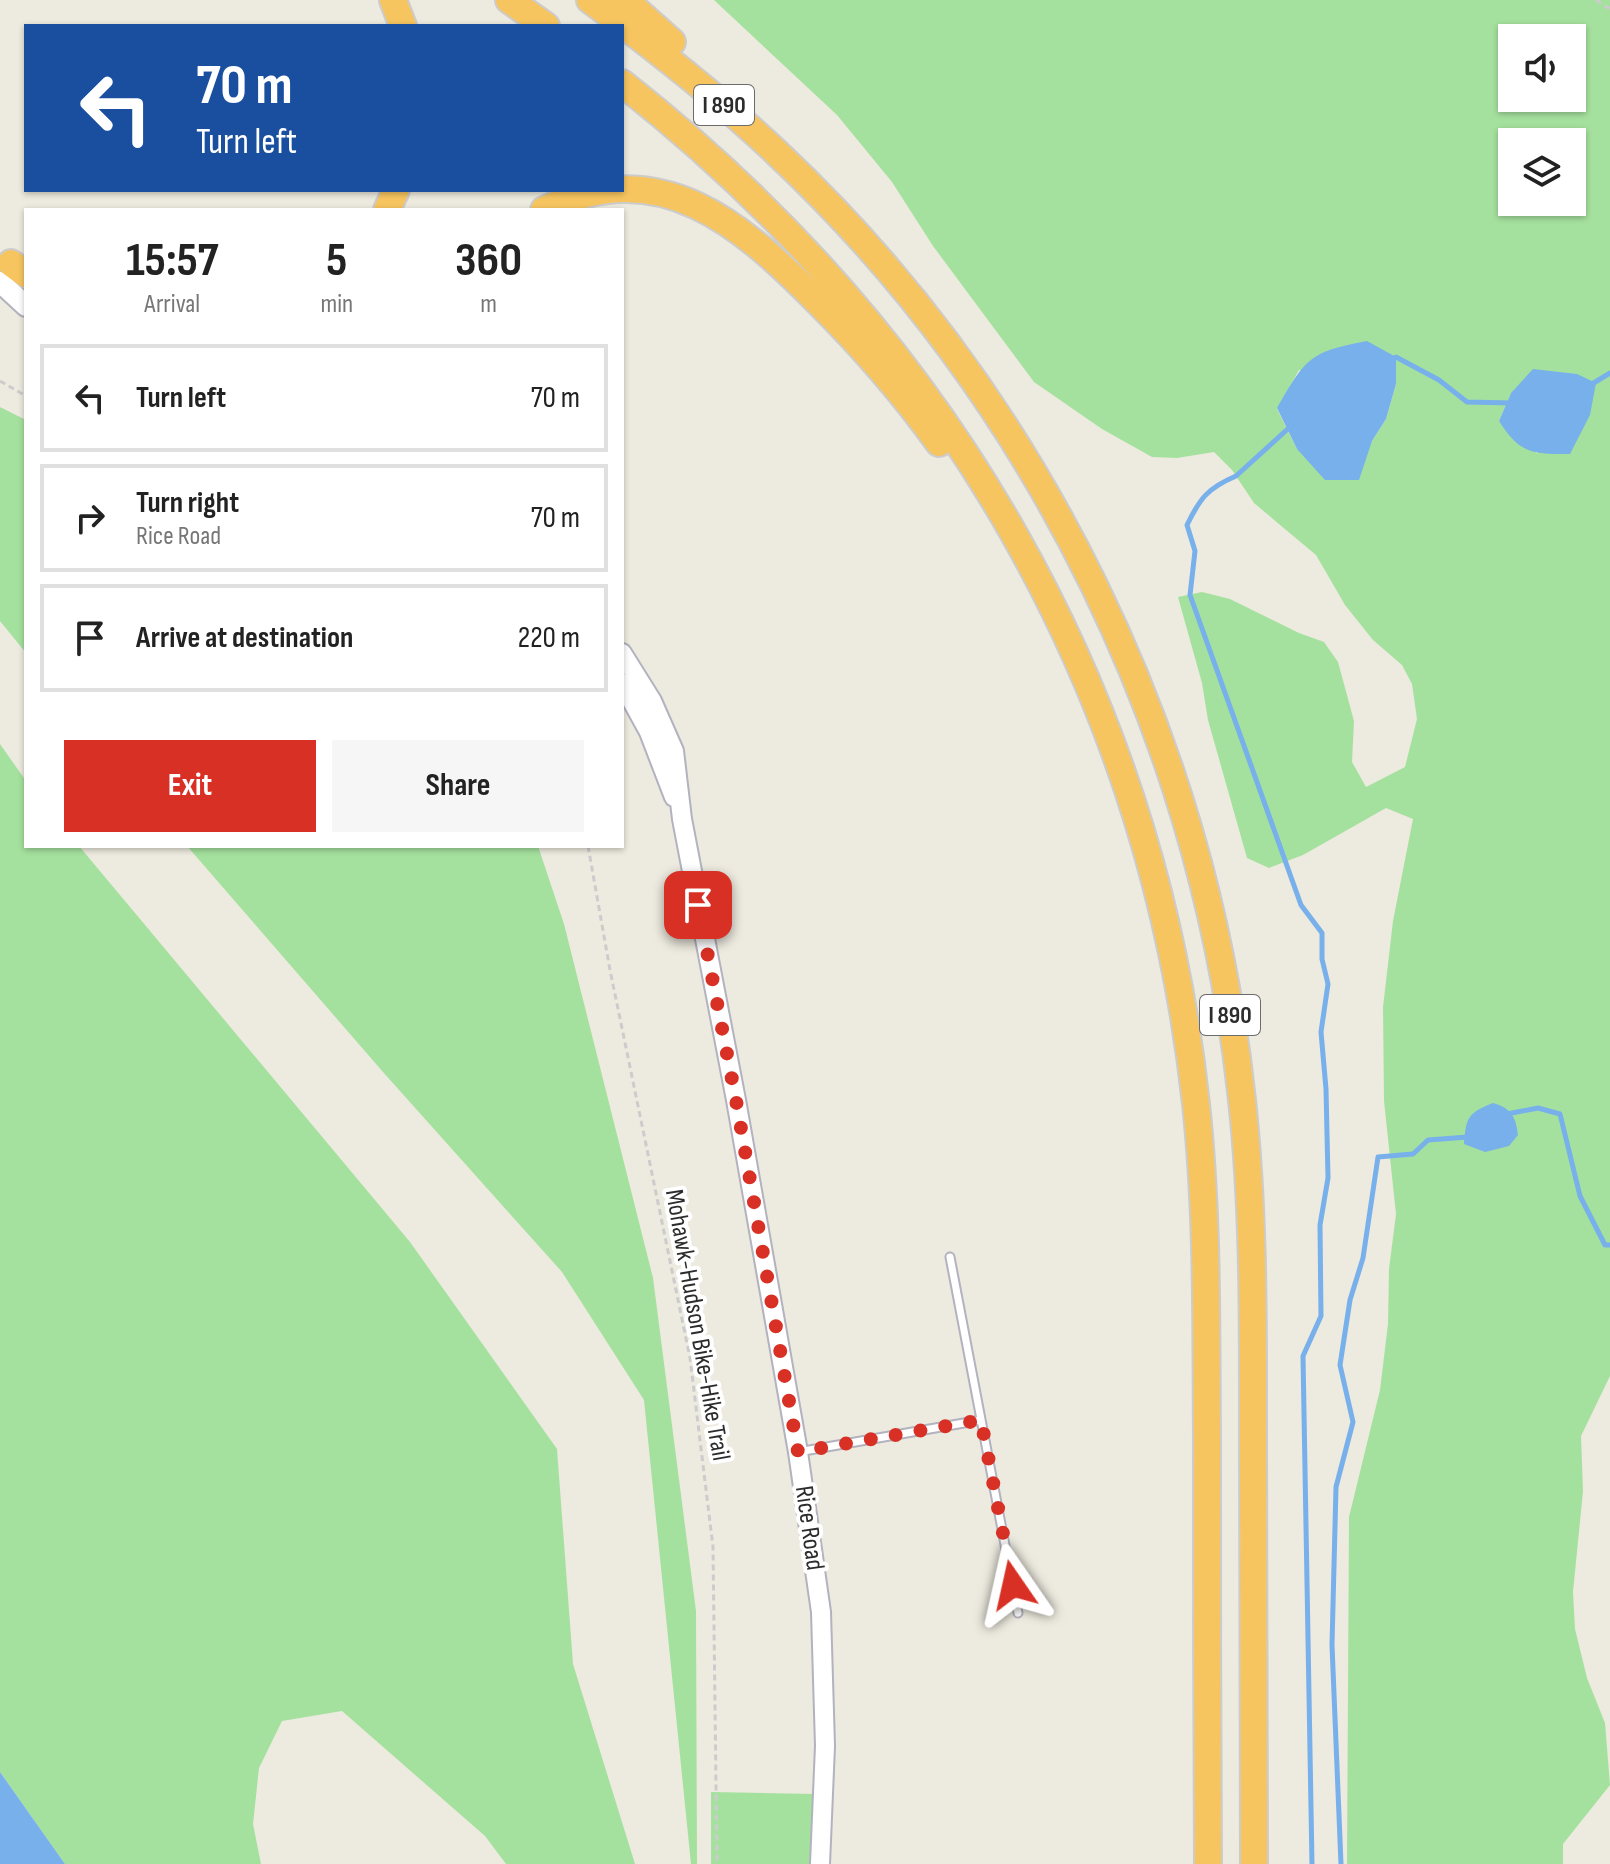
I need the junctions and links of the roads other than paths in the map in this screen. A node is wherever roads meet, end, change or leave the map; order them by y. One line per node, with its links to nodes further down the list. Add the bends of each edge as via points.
1 (393, 0): 5 (highway)
2 (509, 0): 6 (highway)
3 (590, 0): 7 (highway, I 890)
4 (625, 0): 13 (highway, via 742,106)
5 (402, 24)
6 (543, 24)
7 (621, 24)
8 (624, 27): 13 (highway, I 890, via 728,108)
9 (624, 85): 16 (highway, I 890, via 746,189 875,328 983,478)
10 (624, 190): 16 (highway, via 699,205 745,233 845,329 958,470)
11 (610, 192): 12 (highway)
12 (549, 208)
13 (846, 223): 26 (highway, I 890, via 950,348 1052,503 1135,674 1196,852 1224,978 1240,1084 1251,1230)
14 (13, 270): 15 (main road)
15 (24, 300)
16 (1068, 638): 25 (highway, I 890, via 1113,749 1151,865 1179,986 1196,1104 1206,1292)
17 (624, 656): 19 (street, Rice Road, via 664,725 678,772)
18 (624, 687): 19 (street, Rice Road, via 649,732)
19 (682, 819): 22 (street, Rice Road)
20 (950, 1257): 21 (lane)
21 (981, 1420): 22 (lane); 23 (lane)
22 (798, 1452): 24 (street, Rice Road, via 821,1612 825,1746)
23 (1018, 1613)
24 (820, 1864)
25 (1208, 1864)
26 (1254, 1864)

